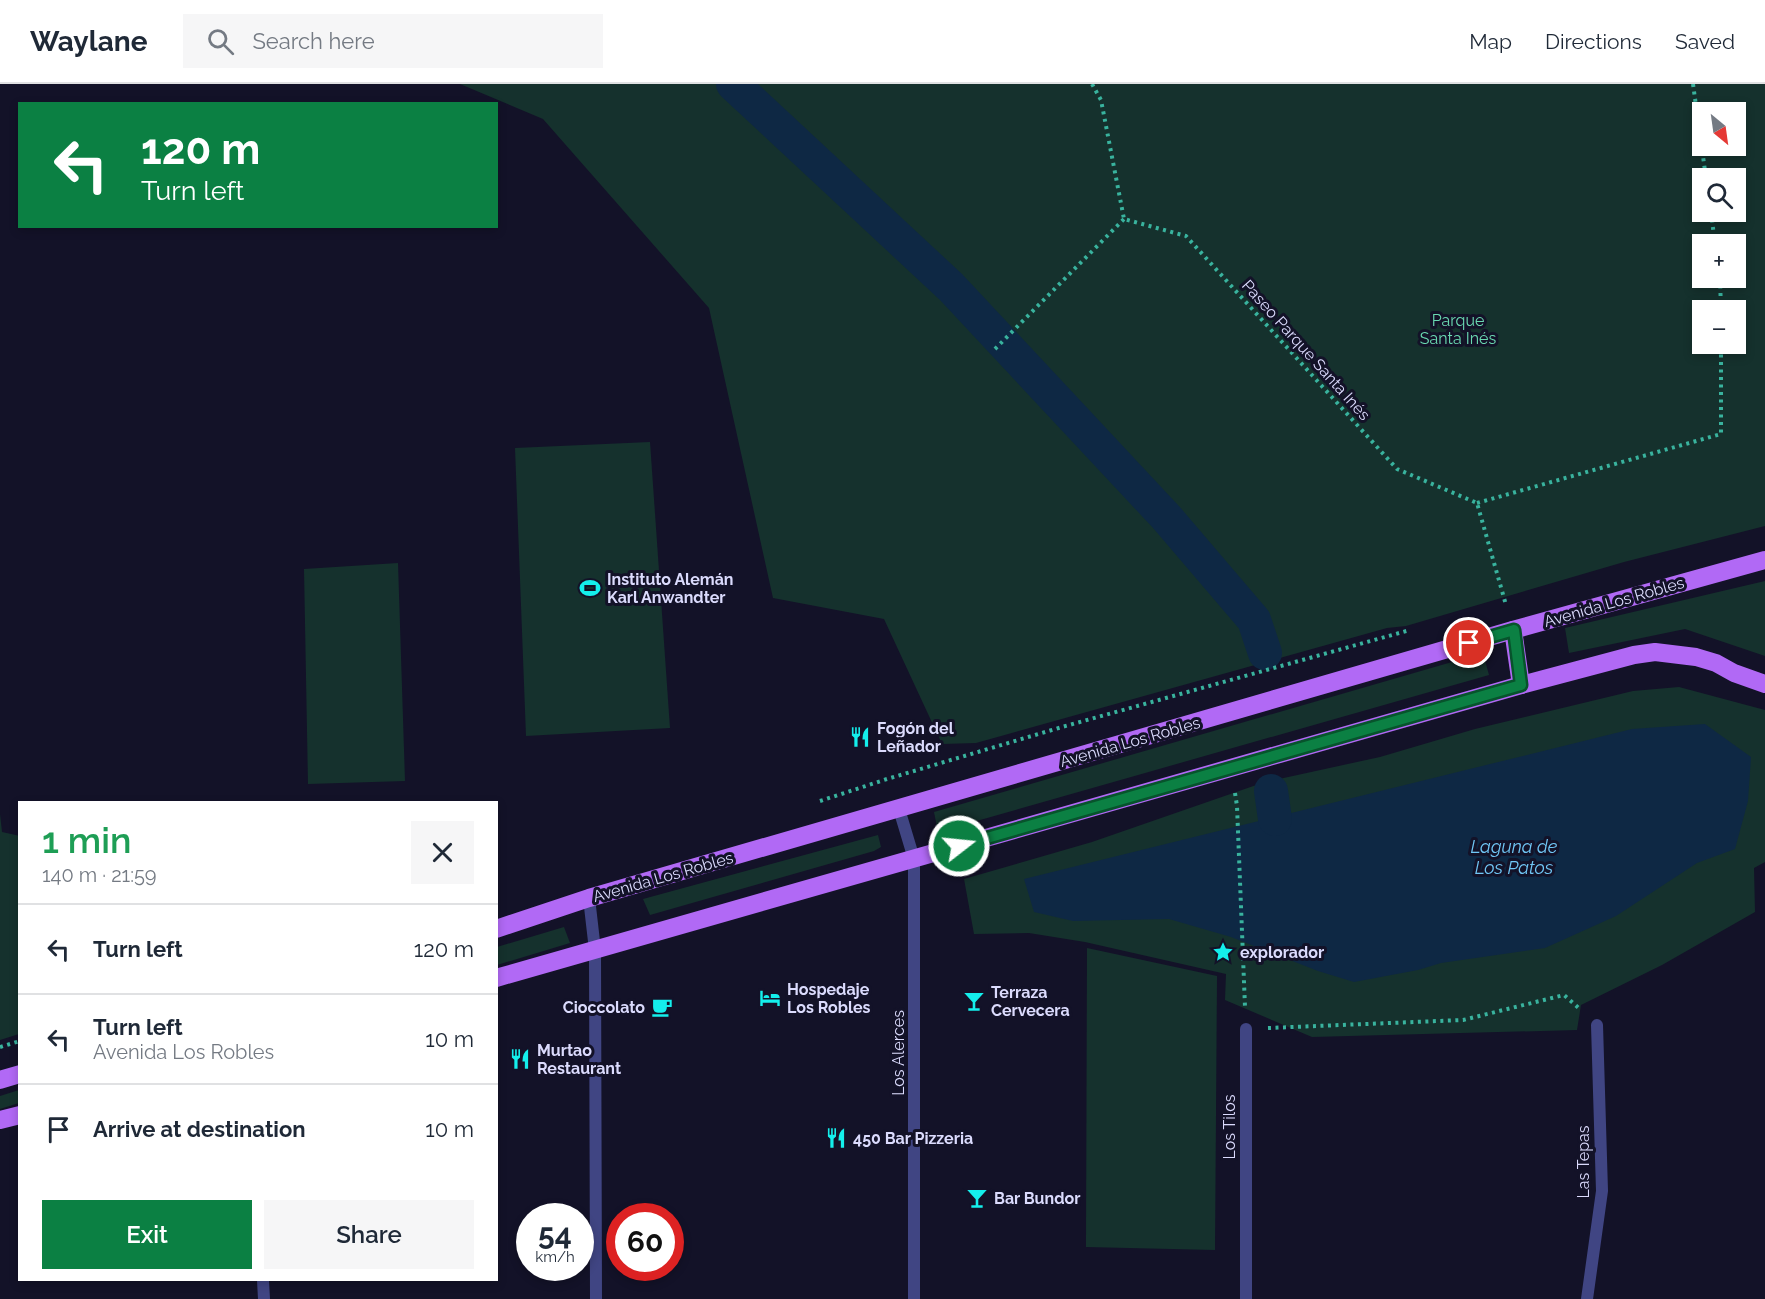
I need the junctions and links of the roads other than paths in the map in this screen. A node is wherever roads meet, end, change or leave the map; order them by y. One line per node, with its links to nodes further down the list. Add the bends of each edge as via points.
1 (1765, 560): 2 (main road, Avenida Los Robles)
2 (1514, 630): 4 (main road); 5 (main road, Avenida Los Robles)
3 (1765, 684): 4 (main road, via 1696,657 1655,652)
4 (1521, 685): 6 (main road)
5 (899, 809): 6 (street, Los Alerces); 7 (main road, Avenida Los Robles)
6 (914, 859): 9 (main road); 20 (street, Los Alerces)
7 (589, 898): 8 (main road, Avenida Los Robles); 9 (street)
8 (498, 928)
9 (595, 950): 10 (main road); 19 (street)
10 (498, 977)
11 (1598, 1025): 22 (street, Las Tepas, via 1602,1191)
12 (1246, 1029): 21 (street, Los Tilos)
13 (18, 1075): 14 (main road)
14 (0, 1080)
15 (18, 1116): 16 (main road)
16 (0, 1120)
17 (263, 1281): 18 (street)
18 (264, 1299)
19 (596, 1299)
20 (914, 1299)
21 (1246, 1299)
22 (1587, 1299)

